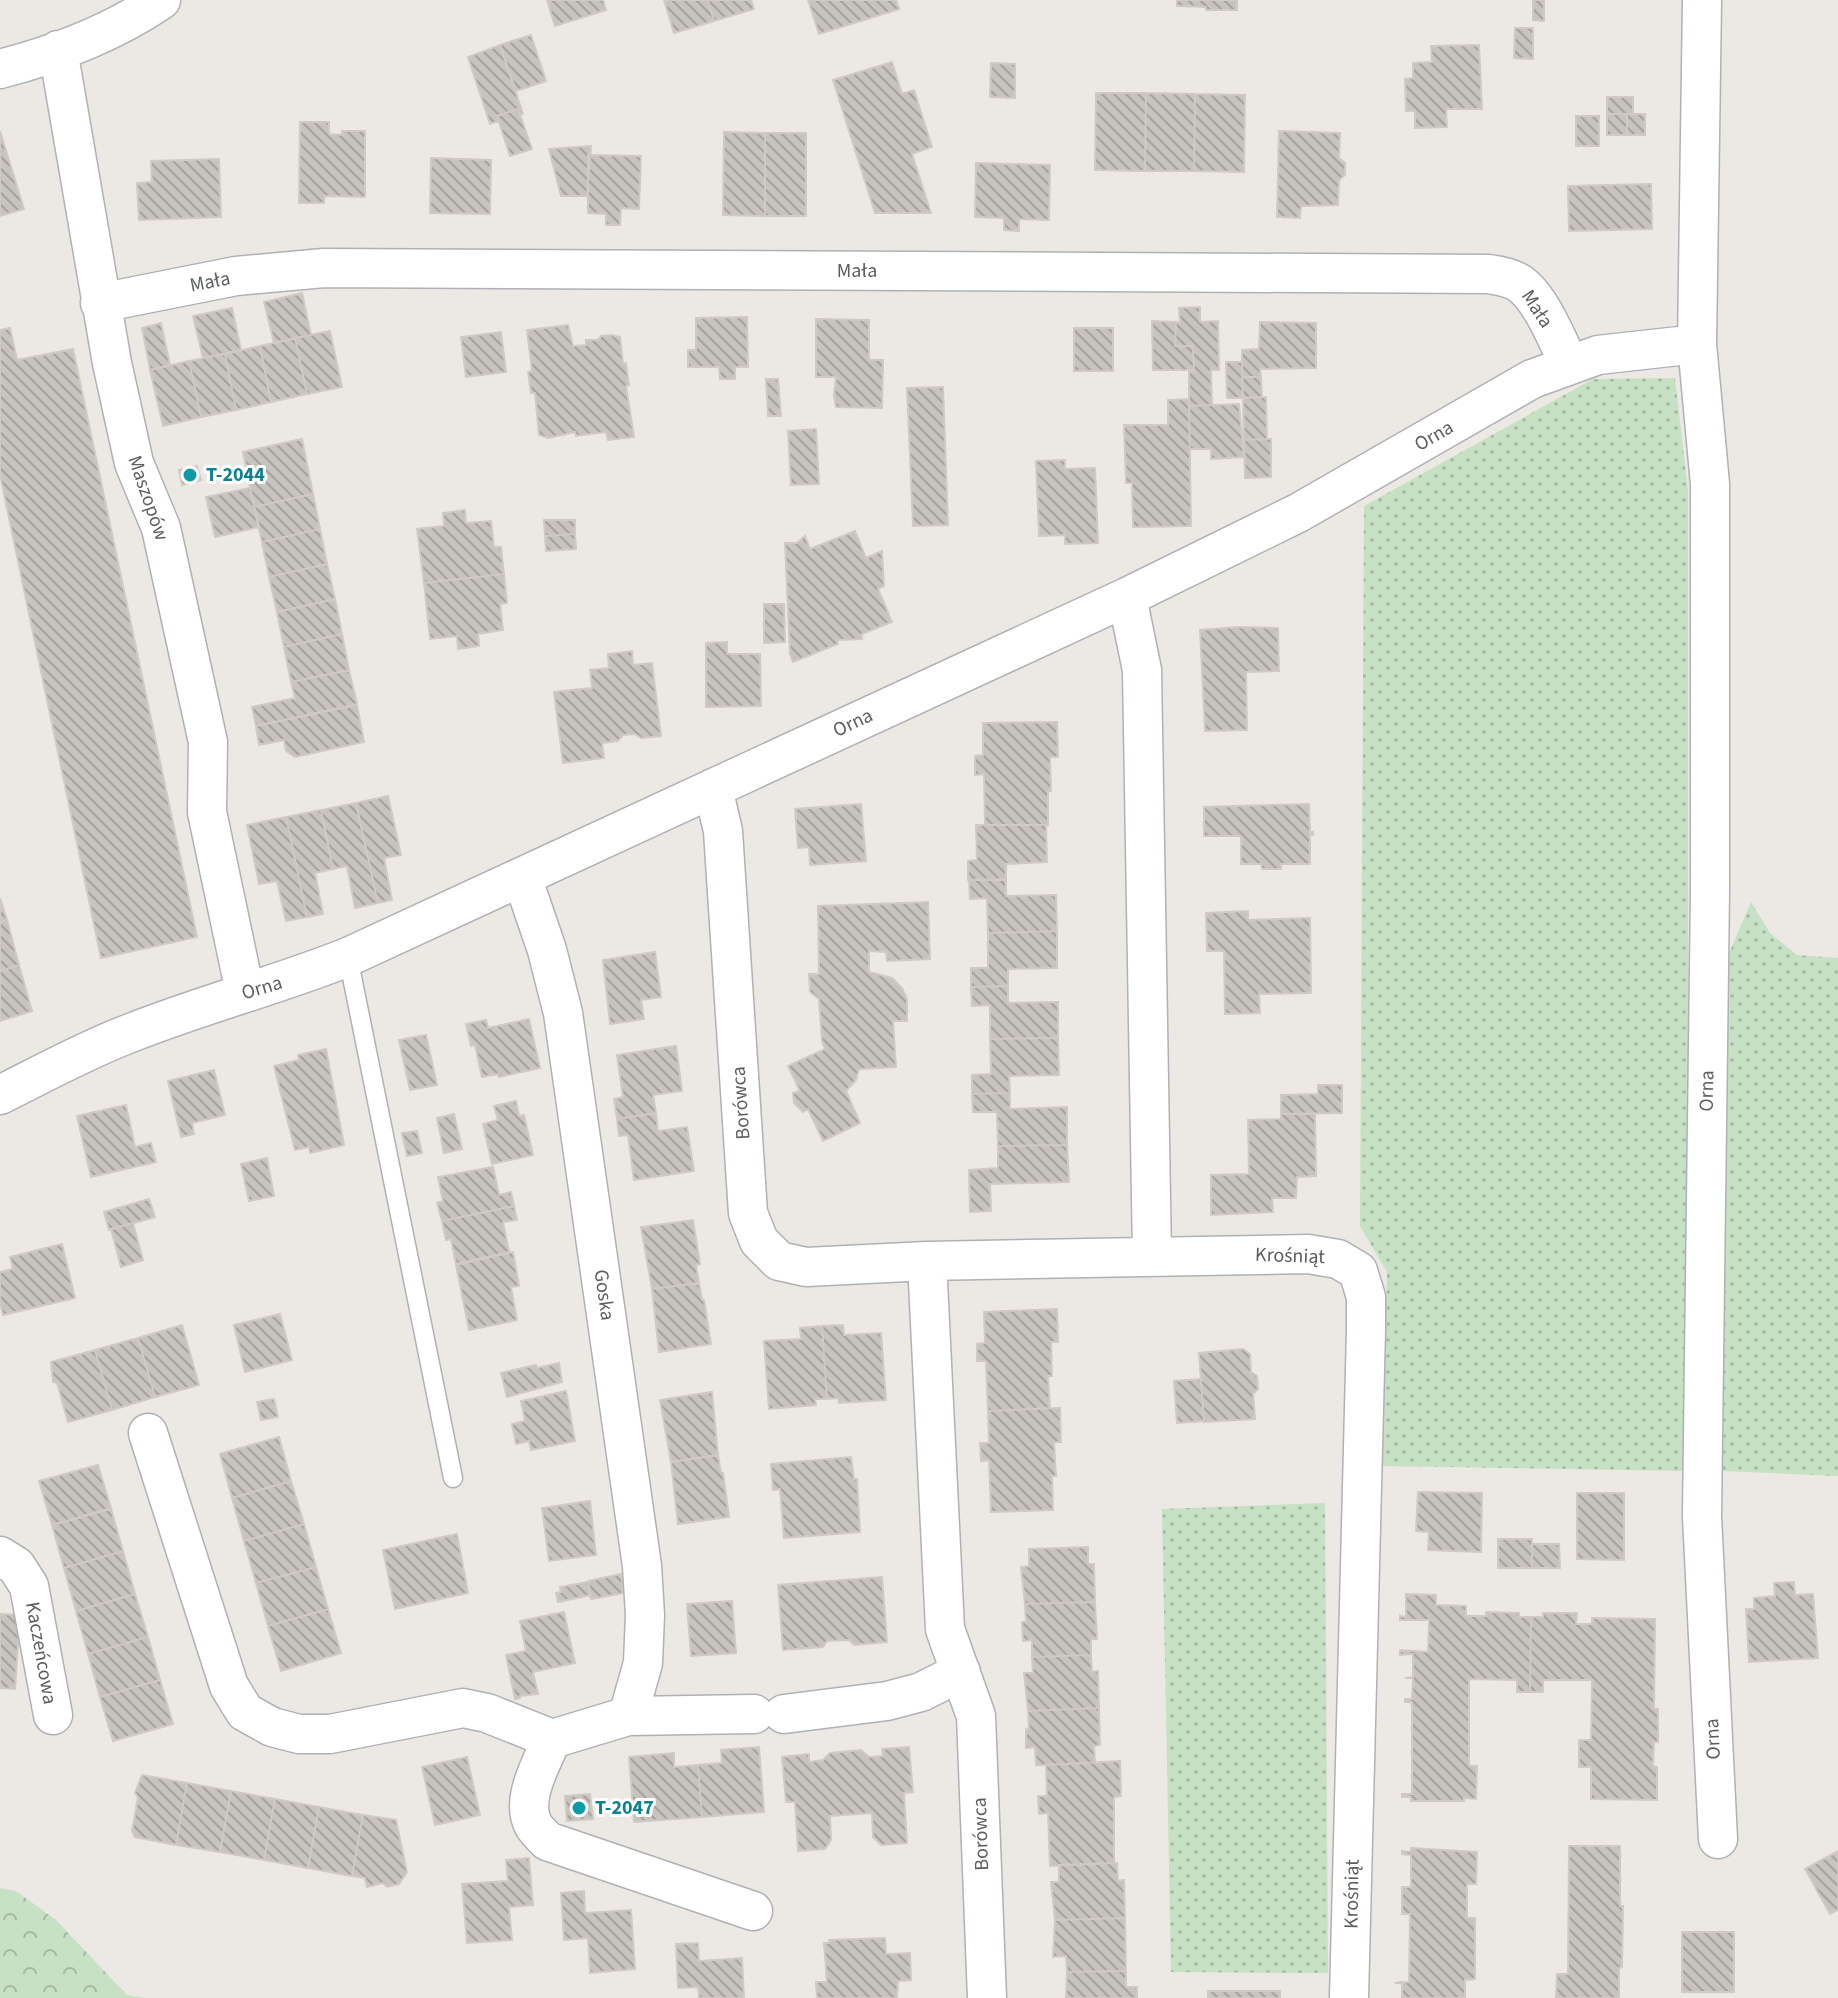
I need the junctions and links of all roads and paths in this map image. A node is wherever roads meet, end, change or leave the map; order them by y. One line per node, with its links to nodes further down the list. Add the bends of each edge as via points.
1 (161, 0): 3 (street)
2 (1702, 0): 6 (street, Orna)
3 (58, 50): 4 (street); 5 (street, Maszopów)
4 (0, 69)
5 (100, 303): 7 (street, Mała, via 236,276 324,268 1489,274 1522,285); 12 (street, Maszopów, via 134,463 161,528 208,742 207,812)
6 (1697, 344): 7 (street, Orna, via 1598,355); 23 (street, Orna, via 1710,484 1702,1516)
7 (1569, 364): 8 (street, Orna, via 1532,379 1298,513)
8 (1127, 597): 9 (street, Orna); 14 (street, via 1142,670)
9 (713, 788): 10 (street, Orna); 15 (street, Borówca, via 723,831 748,1213 759,1241 779,1261 806,1267)
10 (522, 877): 11 (street, Orna); 21 (street, Goska, via 563,1013 642,1566 643,1663)
11 (348, 957): 12 (street, Orna); 17 (lane)
12 (245, 992): 13 (street, Orna, via 126,1034)
13 (0, 1095)
14 (1152, 1256): 15 (street, Borówca); 26 (street, Krośniąt, via 1308,1254 1338,1259 1358,1271 1366,1297)
15 (927, 1261): 19 (street, Borówca, via 945,1629)
16 (148, 1433): 22 (street, via 229,1686 245,1712 299,1734 330,1734 463,1708)
17 (453, 1478)
18 (0, 1556): 20 (street, Kaczeńcowa, via 16,1566 29,1586)
19 (961, 1672): 21 (street, via 921,1692 887,1701 769,1714); 25 (street, Borówca, via 976,1716)
20 (53, 1715)
21 (628, 1716): 22 (street)
22 (552, 1739): 24 (street, via 529,1810 533,1825 547,1841)
23 (1718, 1839)
24 (753, 1911)
25 (987, 1998)
26 (1349, 1998)

